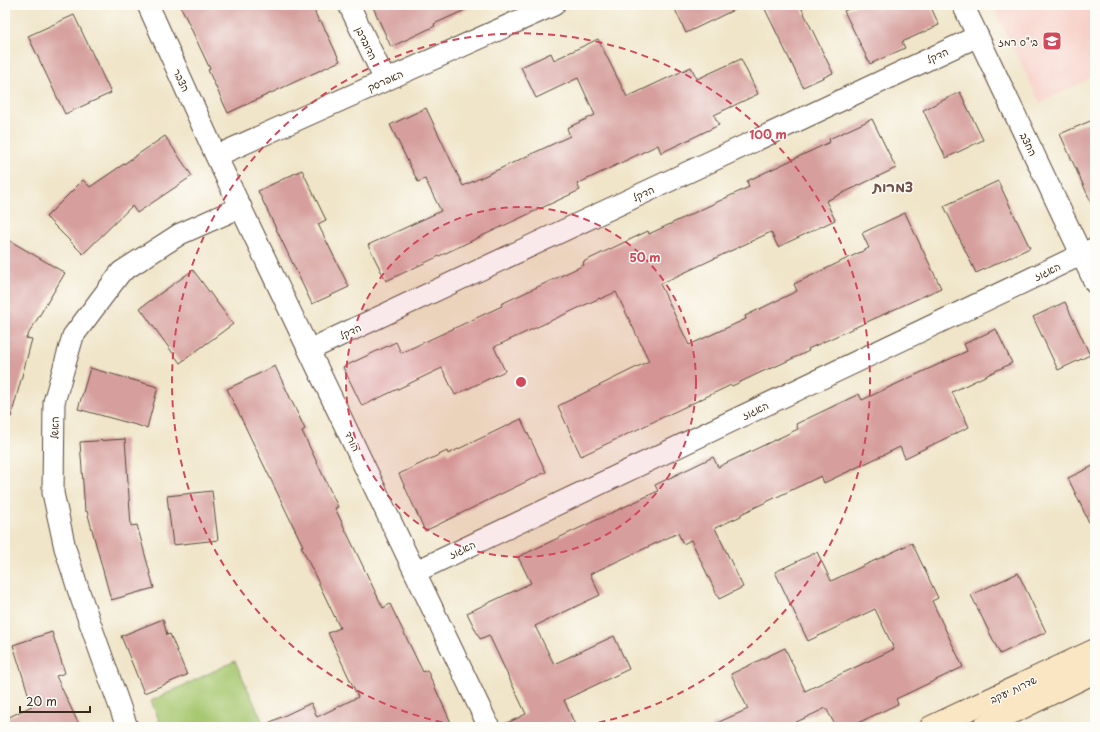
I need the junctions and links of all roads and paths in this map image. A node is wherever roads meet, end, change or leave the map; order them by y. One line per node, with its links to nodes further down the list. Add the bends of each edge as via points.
1 (148, 5): 7 (street, הצבר)
2 (349, 5): 6 (street, הדובדבן)
3 (963, 5): 5 (street, החצב)
4 (542, 7): 6 (street, האפרסק)
5 (978, 36): 9 (street, החצב); 11 (street, הדקל)
6 (385, 80): 7 (street, האפרסק)
7 (216, 156): 8 (street, הורד)
8 (241, 207): 11 (street, הורד); 15 (street, האשל, via 180,234 121,272 73,336 54,402 53,493 79,592)
9 (1088, 251): 10 (street, החצב); 12 (street, האגוז)
10 (1095, 283)
11 (309, 350): 12 (street, הורד)
12 (415, 572): 16 (street, הורד)
13 (1095, 650): 17 (street, שדרות יעקב)
14 (1095, 672): 18 (street, שדרות יעקב)
15 (127, 727)
16 (489, 727)
17 (931, 727)
18 (983, 727)

